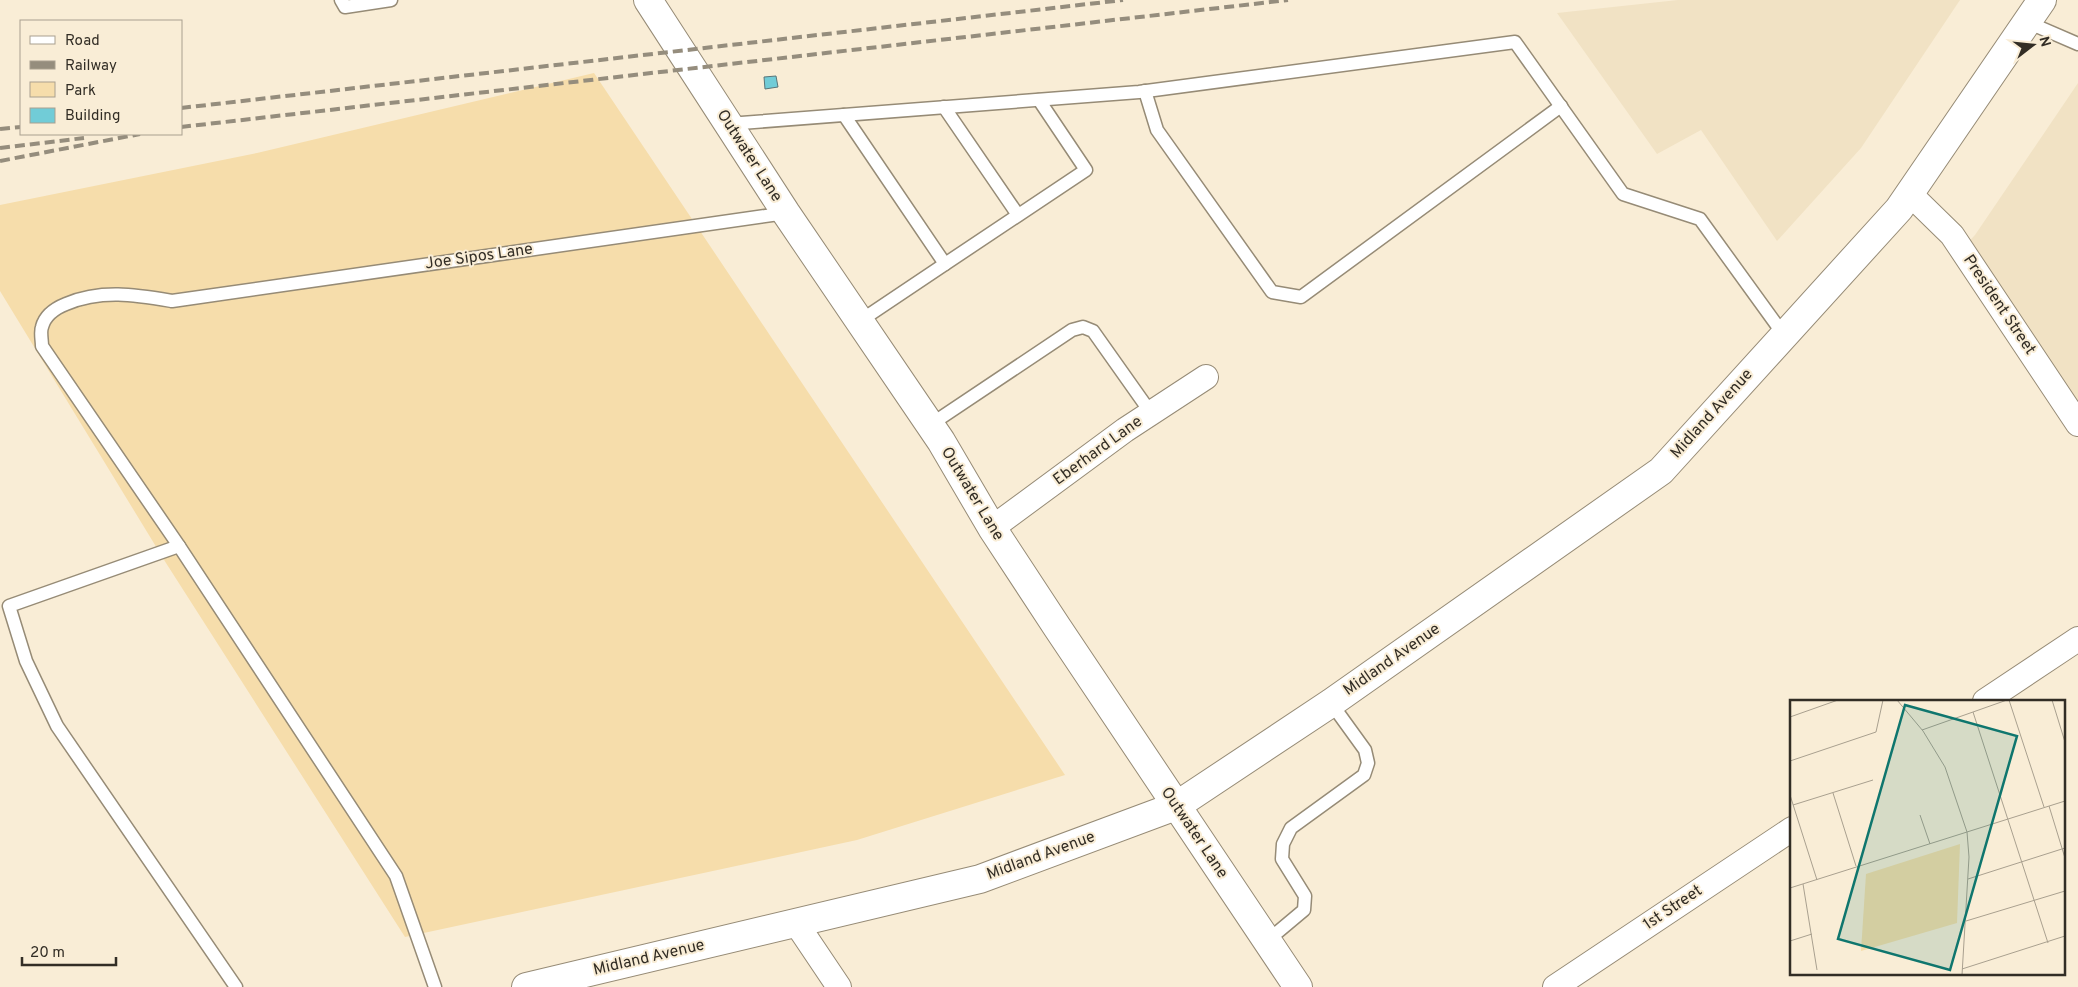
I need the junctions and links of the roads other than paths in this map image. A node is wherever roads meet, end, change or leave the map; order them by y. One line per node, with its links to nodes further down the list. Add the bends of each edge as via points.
1 (341, 0): 2 (lane, via 345,7)
2 (391, 0)
3 (648, 0): 11 (street, Outwater Lane)
4 (2035, 11): 5 (lane); 12 (street, Midland Avenue)
5 (2078, 44)
6 (1145, 91): 7 (lane); 8 (lane, via 1515,42); 8 (lane, via 1157,130 1272,292 1301,297)
7 (1039, 100): 9 (lane); 14 (lane, via 1086,170)
8 (1561, 106): 17 (lane, via 1623,194 1700,219)
9 (944, 107): 10 (lane); 14 (lane)
10 (844, 115): 11 (lane); 15 (lane)
11 (728, 124): 13 (street, Outwater Lane)
12 (1910, 194): 17 (street, Midland Avenue); 20 (street, President Street, via 1952,235)
13 (786, 213): 16 (street, Outwater Lane); 23 (lane, Joe Sipos Lane, via 172,301 130,294 101,294 75,300 53,310 42,326 42,346)
14 (1018, 215): 15 (lane)
15 (945, 264): 16 (lane)
16 (860, 321): 21 (street, Outwater Lane)
17 (1784, 335): 26 (street, Midland Avenue, via 1660,471)
18 (1206, 377): 19 (street, Eberhard Lane)
19 (1151, 413): 21 (lane, via 1093,331 1083,327 1072,330); 22 (street, Eberhard Lane)
20 (2078, 424)
21 (930, 426): 22 (street, Outwater Lane)
22 (992, 528): 27 (street, Outwater Lane)
23 (179, 546): 31 (lane, via 9,606 26,661 57,726); 32 (lane, Joe Sipos Lane, via 396,876)
24 (2078, 639): 25 (street)
25 (1986, 700)
26 (1331, 703): 27 (street, Midland Avenue); 30 (lane, via 1365,750 1368,763 1364,775 1291,828 1283,844 1282,859 1305,896 1304,910)
27 (1176, 806): 29 (street, Midland Avenue, via 980,879); 30 (street, Outwater Lane)
28 (1790, 831): 36 (street, 1st Street)
29 (796, 923): 33 (street, Midland Avenue); 34 (street)
30 (1267, 941): 35 (street, Outwater Lane)
31 (236, 987)
32 (435, 987)
33 (526, 987)
34 (839, 987)
35 (1298, 987)
36 (1555, 987)

